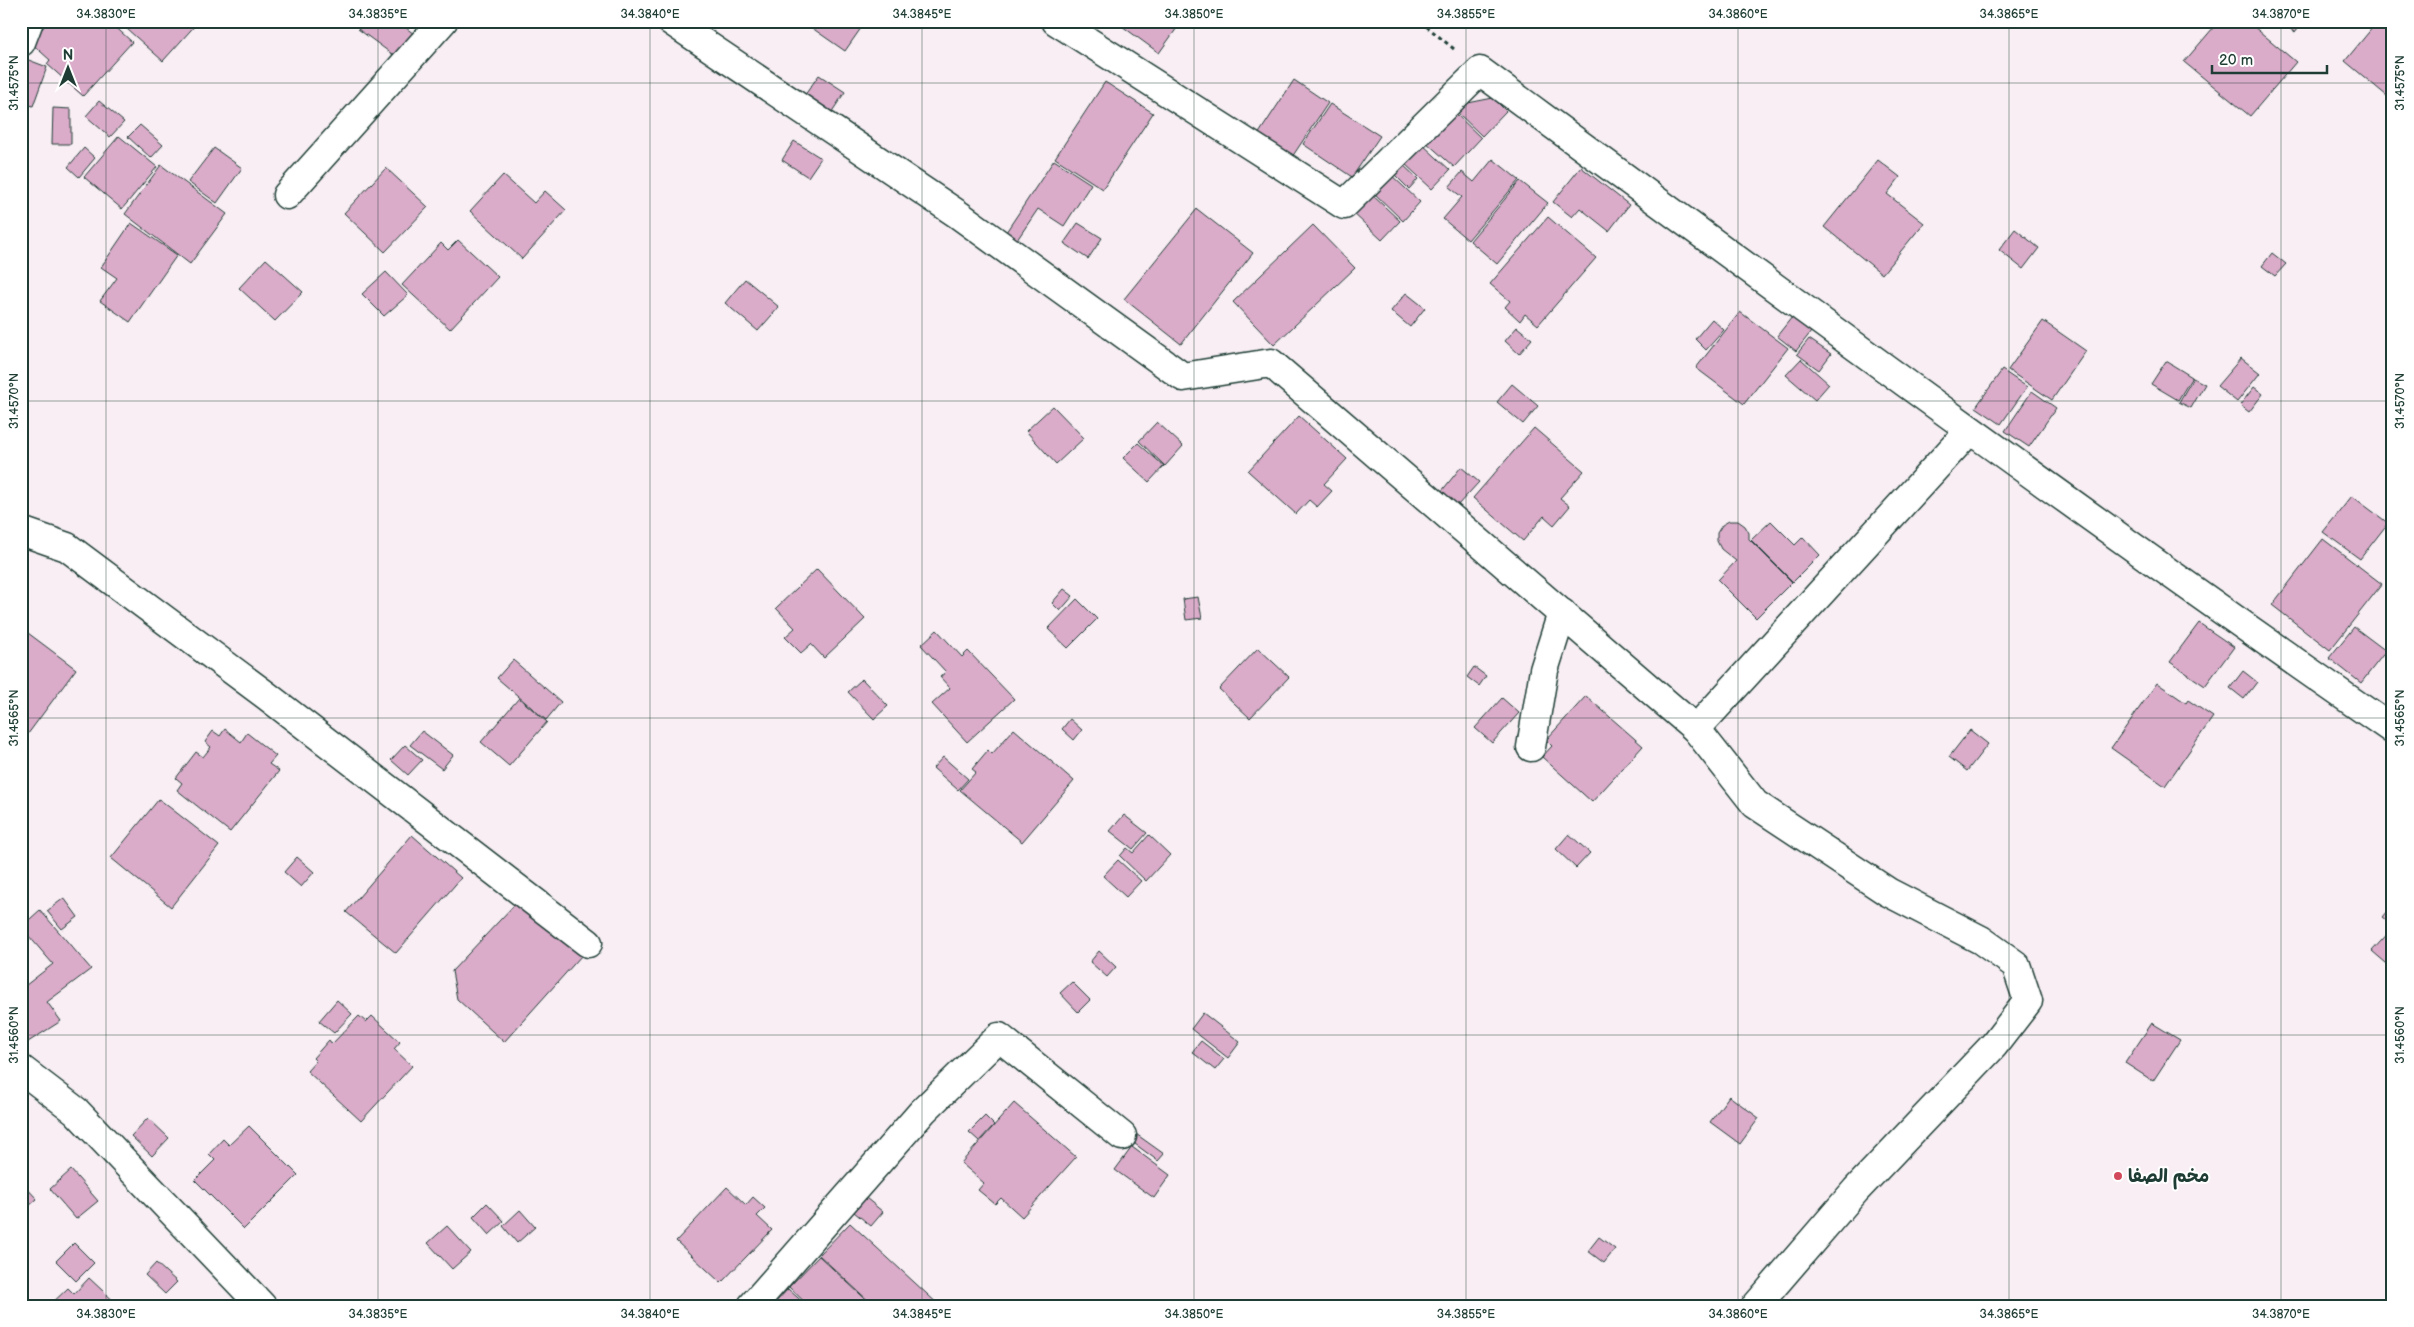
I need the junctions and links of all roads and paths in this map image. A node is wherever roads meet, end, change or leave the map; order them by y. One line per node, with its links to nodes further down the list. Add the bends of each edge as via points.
1 (29, 21): 6 (street)
2 (443, 21): 8 (street)
3 (671, 21): 11 (street, via 959,216 1183,377 1271,363)
4 (1056, 21): 7 (street, via 1344,205)
5 (1420, 21): 7 (path)
6 (21, 42)
7 (1480, 71): 9 (street)
8 (287, 194)
9 (1969, 431): 12 (street); 13 (street)
10 (21, 532): 15 (street, via 67,547)
11 (1562, 613): 12 (street); 14 (street, via 1544,670)
12 (1696, 730): 20 (street, via 1755,804 1888,892 1981,940 2016,965 2028,1001 1994,1045 1856,1190)
13 (2393, 730)
14 (1531, 747)
15 (588, 943)
16 (21, 1069): 18 (street, via 76,1111)
17 (1122, 1136): 19 (street, via 999,1037 923,1112)
18 (262, 1306)
19 (752, 1306)
20 (1756, 1306)

